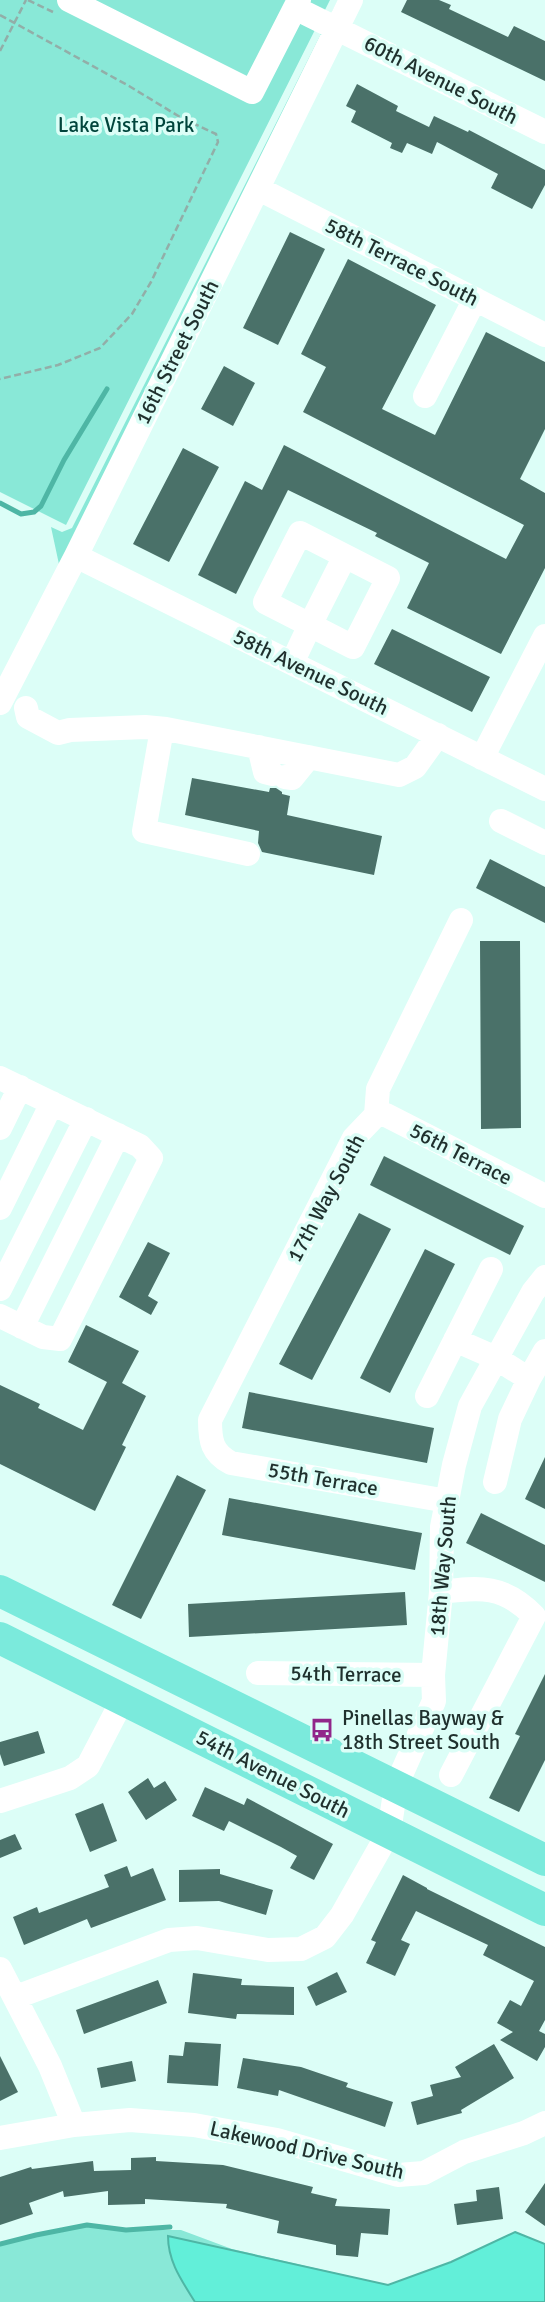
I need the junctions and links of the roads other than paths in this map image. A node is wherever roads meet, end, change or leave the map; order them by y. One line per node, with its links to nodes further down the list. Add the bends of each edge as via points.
1 (69, 0): 3 (street, via 252,92)
2 (351, 0): 4 (street, 16th Street South)
3 (297, 4): 4 (street, 60th Avenue South)
4 (337, 28): 5 (street, 60th Avenue South); 6 (street, 16th Street South)
5 (545, 132)
6 (259, 189): 7 (street, 58th Terrace South); 10 (street, 16th Street South)
7 (475, 299): 8 (street, 58th Terrace South); 9 (street)
8 (545, 335)
9 (425, 396)
10 (76, 556): 14 (street, 58th Avenue South); 15 (street, 16th Street South)
11 (345, 556): 12 (street); 12 (street, via 388,578 353,647); 12 (street, via 300,533 265,603)
12 (310, 625): 14 (street)
13 (545, 636): 20 (street)
14 (292, 663): 17 (street, 58th Avenue South)
15 (2, 699): 16 (street, via 26,708 28,718 58,733)
16 (162, 729): 18 (street); 24 (street, via 144,831)
17 (438, 735): 19 (street, via 415,767 399,775); 20 (street, 58th Avenue South)
18 (259, 747): 19 (street); 19 (street, via 265,772 292,778)
19 (309, 757)
20 (482, 758): 21 (street, 58th Avenue South)
21 (545, 789)
22 (501, 821): 23 (street)
23 (545, 843)
24 (248, 854)
25 (461, 920): 28 (street, 17th Way South, via 378,1089)
26 (10, 1083): 27 (street); 30 (street)
27 (52, 1103): 29 (street); 33 (street)
28 (376, 1115): 32 (street, 56th Terrace, via 386,1115); 43 (street, 17th Way South, via 354,1138 210,1420)
29 (86, 1119): 31 (street); 36 (street)
30 (0, 1128)
31 (118, 1135): 37 (street); 37 (street, via 140,1146 151,1158 60,1339)
32 (545, 1196)
33 (0, 1208)
34 (491, 1269): 38 (street)
35 (545, 1277): 40 (street, 18th Way South)
36 (0, 1289)
37 (21, 1327)
38 (455, 1339): 40 (street); 42 (street)
39 (545, 1351): 41 (street)
40 (496, 1358): 41 (street); 45 (street, 18th Way South, via 470,1406)
41 (529, 1378): 44 (street, via 510,1419)
42 (427, 1396)
43 (211, 1439): 45 (street, 55th Terrace, via 220,1457 231,1464)
44 (495, 1482)
45 (447, 1501): 47 (street, 18th Way South)
46 (0, 1591): 53 (main road, 54th Avenue South)
47 (441, 1592): 50 (street, 18th Way South); 52 (street, via 483,1587 517,1602 534,1616)
48 (0, 1638): 51 (main road, 54th Avenue South)
49 (258, 1673): 50 (street, 54th Terrace)
50 (433, 1675): 53 (street, 18th Way South, via 433,1701)
51 (123, 1699): 54 (street, via 88,1766 70,1778); 55 (main road, 54th Avenue South)
52 (451, 1775)
53 (396, 1786): 55 (street, 18th Way South); 56 (main road, 54th Avenue South)
54 (0, 1801)
55 (389, 1832): 57 (main road, 54th Avenue South); 59 (street, via 326,1937 301,1950 268,1950 197,1938 169,1940)
56 (545, 1860)
57 (545, 1910)
58 (0, 1969): 59 (street)
59 (16, 1997): 60 (street)
60 (74, 2124): 61 (street, Lakewood Drive South, via 130,2120 194,2125 277,2140 398,2175 424,2173 464,2152); 62 (street, Lakewood Drive South)
61 (535, 2128)
62 (0, 2138)

